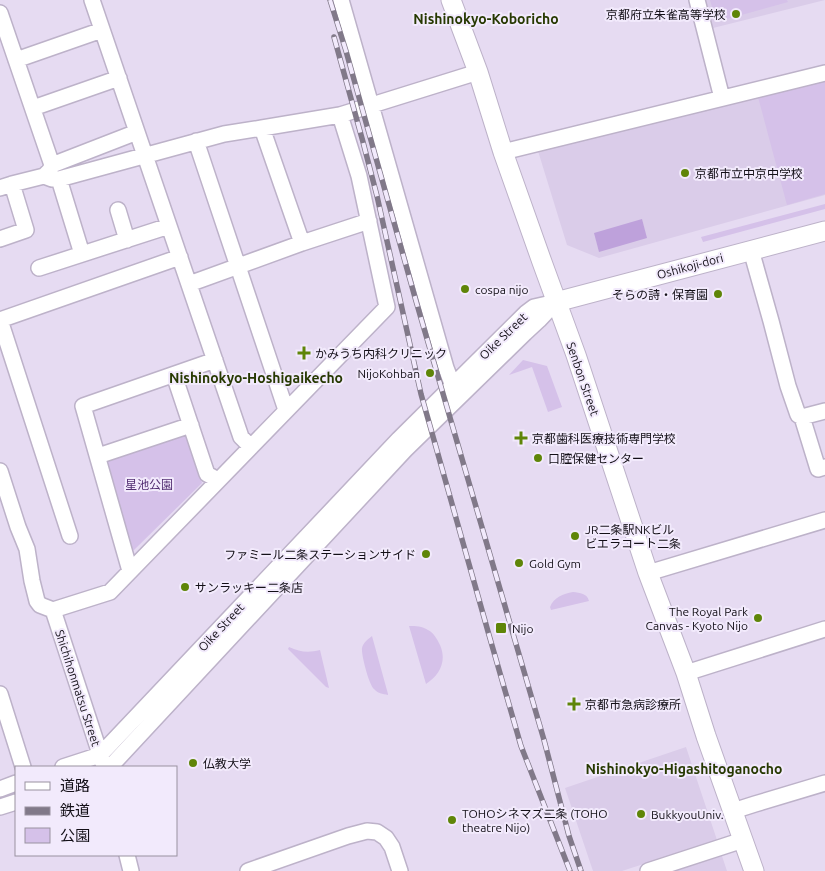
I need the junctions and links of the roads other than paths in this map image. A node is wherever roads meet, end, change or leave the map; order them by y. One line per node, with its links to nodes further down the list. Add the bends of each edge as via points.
1 (92, 0): 6 (street)
2 (341, 0): 12 (street)
3 (451, 0): 8 (main road, Senbon Street)
4 (698, 0): 11 (street)
5 (0, 13): 7 (street)
6 (102, 30): 7 (street); 10 (street)
7 (16, 60): 13 (street)
8 (478, 72): 12 (street); 18 (main road, Senbon Street)
9 (825, 73): 11 (street)
10 (119, 78): 13 (street); 16 (street)
11 (722, 98): 18 (street)
12 (372, 106): 14 (street); 39 (street)
13 (33, 108): 20 (street)
14 (340, 115): 15 (street); 23 (street)
15 (262, 128): 17 (street); 28 (street)
16 (137, 132): 19 (street); 20 (street)
17 (196, 141): 19 (street); 32 (street)
18 (503, 152): 35 (main road, Senbon Street)
19 (145, 155): 20 (street); 24 (street)
20 (52, 173): 21 (street); 30 (street)
21 (6, 186): 26 (street, via 26,230)
22 (118, 210): 27 (street)
23 (369, 221): 28 (street); 40 (street, via 387,307)
24 (169, 226): 27 (street); 31 (street)
25 (825, 231): 29 (main road, Oshikoji-dori)
26 (0, 239)
27 (127, 240): 30 (street)
28 (302, 243): 32 (street)
29 (751, 250): 35 (main road, Oshikoji-dori); 42 (street, via 788,386 796,412)
30 (82, 254): 33 (street)
31 (180, 257): 34 (street); 36 (street)
32 (237, 266): 34 (street); 40 (street)
33 (39, 268)
34 (189, 284): 37 (street)
35 (556, 302): 39 (street, Oike Street, via 534,307); 52 (main road, Senbon Street); 55 (street, Oike Street, via 406,450)
36 (0, 320): 50 (street)
37 (215, 360): 38 (street); 44 (street, via 241,437)
38 (174, 374): 43 (street); 45 (street, via 84,406)
39 (453, 386): 53 (street, Oike Street)
40 (286, 410): 44 (street)
41 (825, 411): 42 (street)
42 (802, 417): 46 (street, via 818,469)
43 (191, 424): 45 (street); 48 (street, via 207,474)
44 (251, 447): 48 (street)
45 (98, 456): 51 (street)
46 (825, 467)
47 (0, 471): 54 (street, via 27,549 37,601)
48 (218, 480): 51 (street)
49 (825, 520): 52 (street)
50 (70, 536)
51 (130, 570): 54 (street, via 110,592)
52 (648, 573): 57 (main road, Senbon Street)
53 (243, 602): 55 (street); 59 (street, Oike Street)
54 (53, 610): 59 (street, Shichihonmatsu Street)
55 (254, 613): 62 (street, Oike Street)
56 (825, 629): 57 (street)
57 (686, 673): 68 (main road, Senbon Street)
58 (0, 694): 60 (street)
59 (102, 761): 61 (street, Oike Street)
60 (23, 766)
61 (70, 766)
62 (111, 766)
63 (15, 783): 65 (street)
64 (825, 783): 68 (street)
65 (0, 789)
66 (15, 802): 67 (street)
67 (0, 807)
68 (733, 811): 69 (main road, Senbon Street)
69 (743, 840): 74 (street); 75 (main road, Senbon Street)
70 (127, 856): 71 (street)
71 (131, 871)
72 (248, 871): 73 (street, via 367,831 377,832 386,838)
73 (400, 871)
74 (648, 871)
75 (754, 871)

